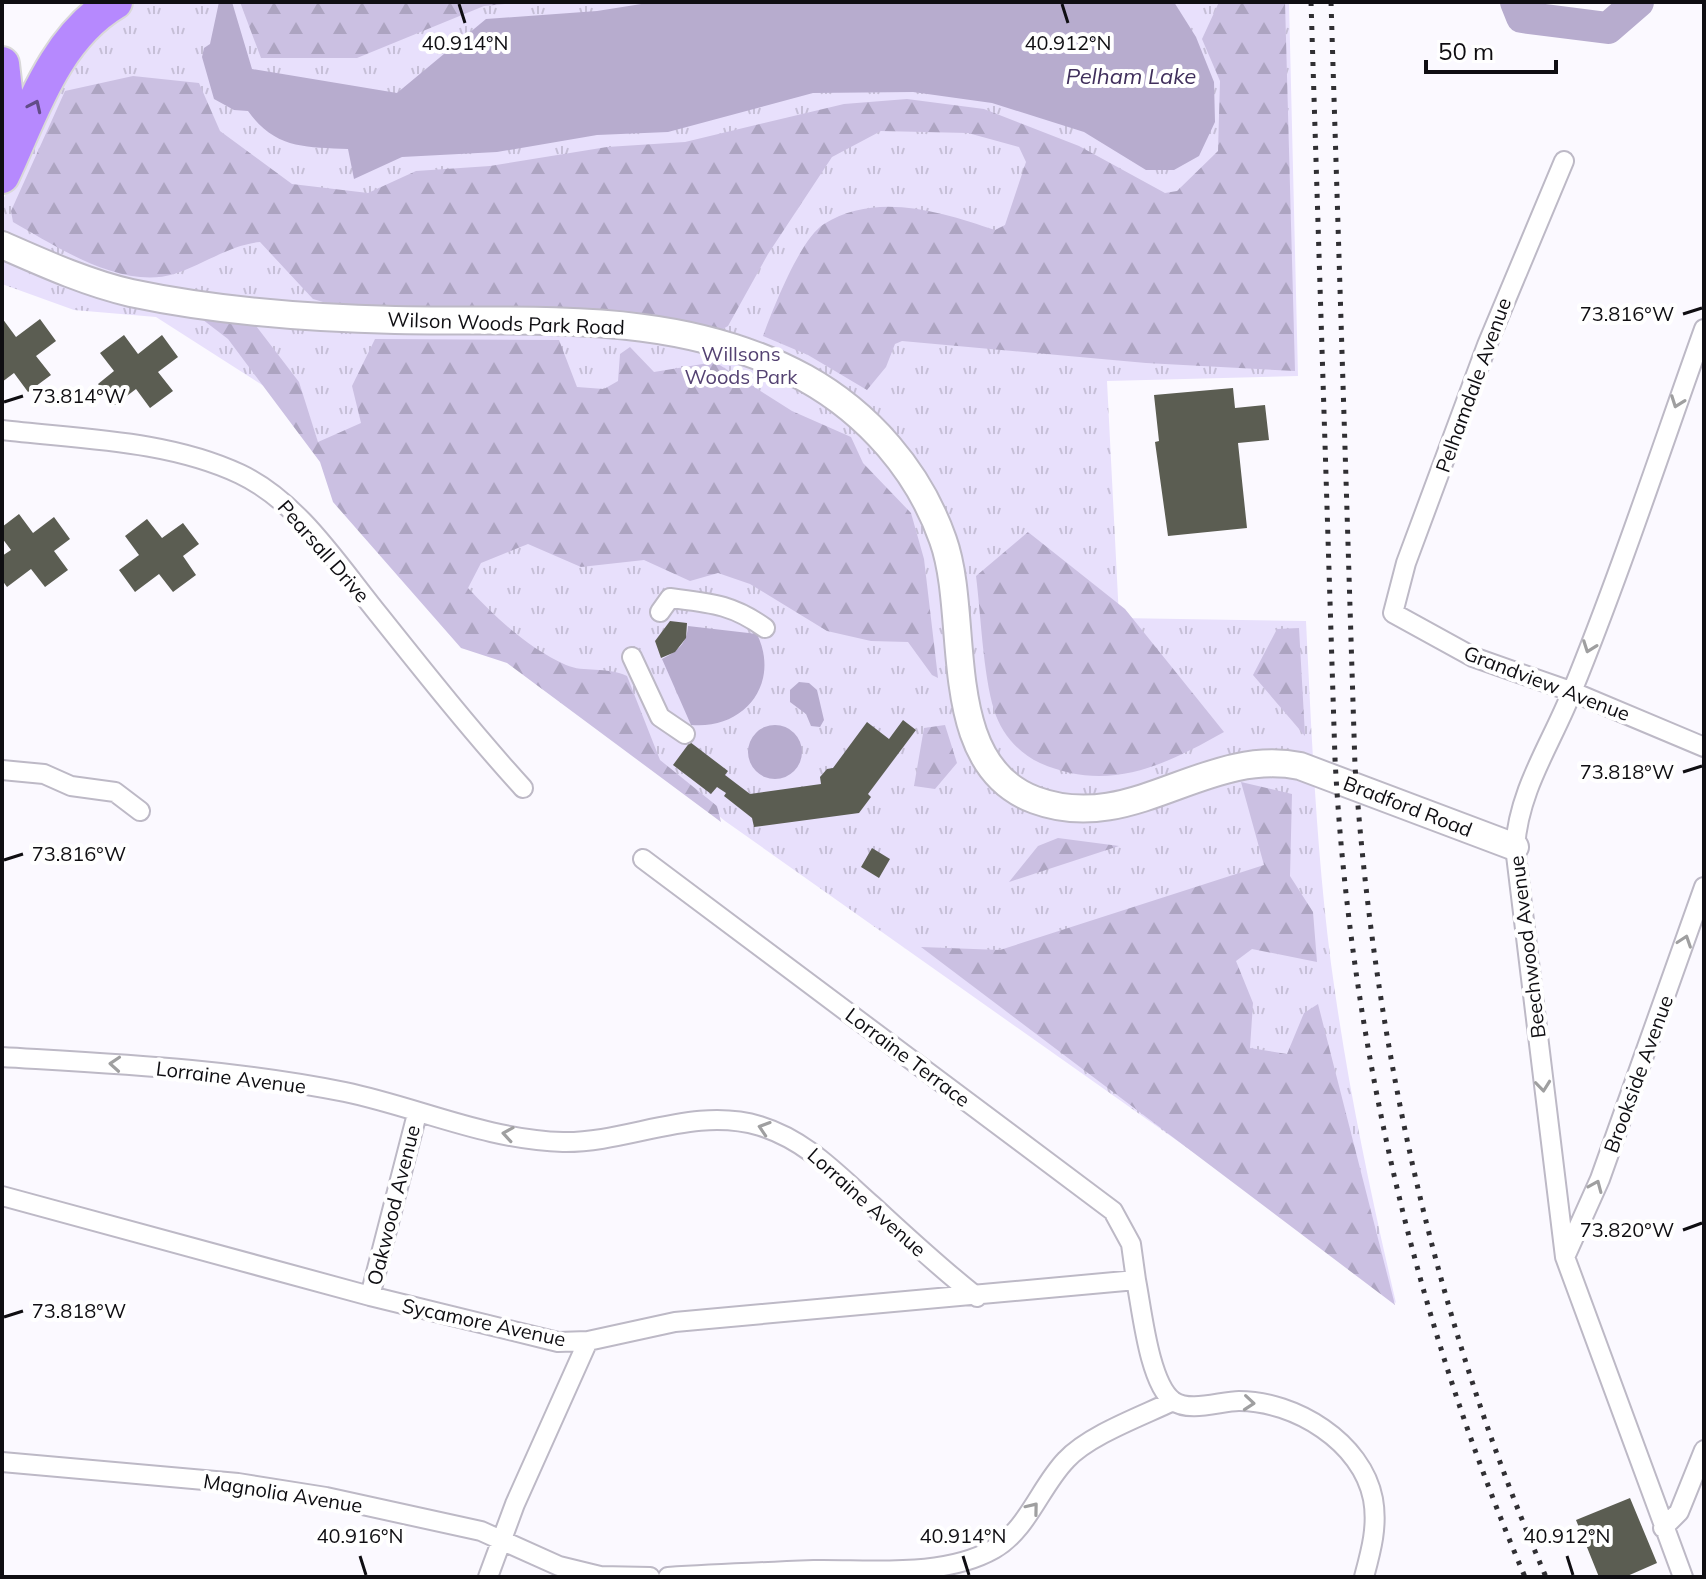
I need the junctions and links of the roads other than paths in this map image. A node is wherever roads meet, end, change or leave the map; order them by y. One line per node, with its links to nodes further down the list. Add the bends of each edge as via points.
1 (115, 2): 5 (highway, one-way to 1, via 64,51 79,29)
2 (2, 64): 3 (highway)
3 (2, 117)
4 (1564, 161): 10 (street, Pelhamdale Avenue, via 1487,345 1406,563)
5 (2, 176)
6 (2, 245): 16 (street, Wilson Woods Park Road, via 109,287 220,306 393,320 576,321 647,327 737,345 805,378 856,414 896,455 927,502 948,555 971,727 988,762 1015,789 1046,803 1103,808 1240,763)
7 (1704, 329): 13 (street, Beechwood Avenue, one-way to 13)
8 (2, 430): 18 (street, Pearsall Drive, via 181,455 269,489)
9 (660, 612): 11 (street, via 670,598 727,606)
10 (1393, 613): 13 (street, Grandview Avenue, via 1473,657)
11 (765, 628)
12 (632, 657): 14 (street, via 660,717)
13 (1573, 692): 15 (street, Grandview Avenue); 20 (street, Beechwood Avenue, via 1534,769 1516,825)
14 (685, 734)
15 (1704, 747)
16 (1300, 766): 20 (street, Bradford Road)
17 (2, 770): 19 (street, via 44,774 71,786 115,792)
18 (523, 788)
19 (140, 811)
20 (1515, 847): 26 (street, Beechwood Avenue, one-way to 26)
21 (643, 859): 27 (street, Lorraine Terrace, via 1113,1211 1131,1244)
22 (1704, 887): 26 (street, Brookside Avenue, one-way to 22, via 1600,1179)
23 (2, 1057): 24 (street, Lorraine Avenue, one-way to 23, via 347,1093 258,1078)
24 (417, 1114): 28 (street, Oakwood Avenue); 29 (street, Lorraine Avenue, one-way to 24, via 811,1150 760,1126 703,1119 562,1142)
25 (2, 1196): 28 (street, Sycamore Avenue)
26 (1565, 1257): 34 (street, Beechwood Avenue)
27 (1136, 1280): 29 (street); 31 (street, via 1160,1384)
28 (370, 1296): 30 (street, Sycamore Avenue, via 558,1342)
29 (977, 1297): 30 (street, Sycamore Avenue, via 675,1322)
30 (588, 1341): 35 (street)
31 (1173, 1401): 38 (street, one-way to 31, via 958,1562 1009,1537 1066,1460 1083,1447); 39 (street, one-way to 39, via 1184,1406 1241,1401 1270,1405 1335,1438 1363,1471 1373,1498 1373,1543)
32 (1704, 1450): 34 (street, via 1679,1512)
33 (2, 1462): 35 (street, Magnolia Avenue, via 238,1483 326,1497)
34 (1663, 1528): 40 (street, Beechwood Avenue)
35 (502, 1539): 36 (street); 37 (street, Magnolia Avenue, via 586,1573)
36 (488, 1577)
37 (650, 1577)
38 (668, 1577)
39 (1364, 1577)
40 (1683, 1577)

